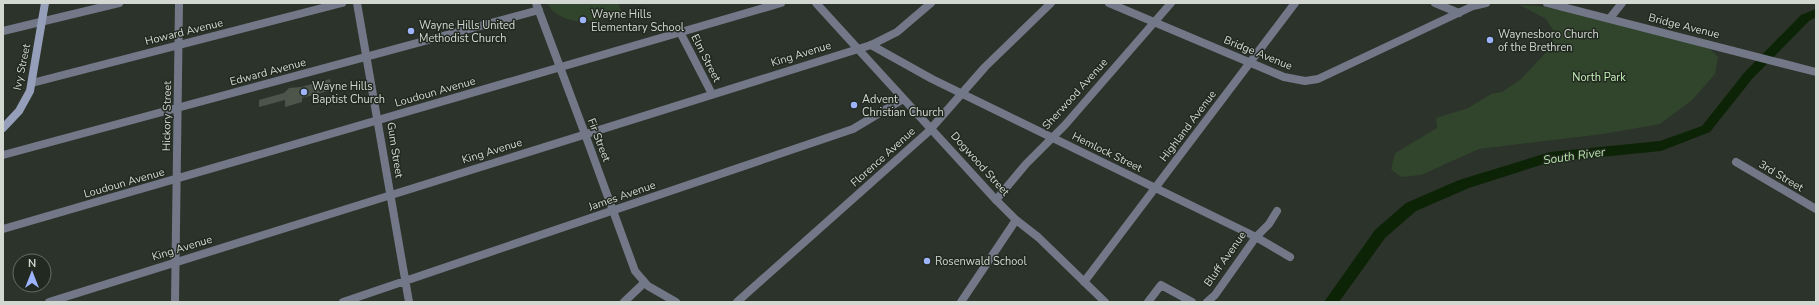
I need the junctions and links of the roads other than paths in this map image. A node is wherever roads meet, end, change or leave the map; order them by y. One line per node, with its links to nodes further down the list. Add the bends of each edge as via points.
1 (45, 3): 20 (main road, Ivy Street)
2 (119, 3): 20 (street)
3 (179, 3): 24 (street, Hickory Street)
4 (342, 3): 24 (street, Howard Avenue)
5 (358, 3): 27 (street, Gum Street)
6 (781, 3): 23 (street, Loudoun Avenue)
7 (816, 3): 26 (street, Dogwood Street)
8 (931, 3): 25 (street, King Avenue, via 897,32)
9 (1051, 3): 32 (street, Florence Avenue)
10 (1110, 3): 21 (street, Bridge Avenue)
11 (1171, 3): 21 (street, Sherwood Avenue)
12 (1295, 3): 28 (street, Highland Avenue)
13 (1435, 3): 18 (street)
14 (1486, 3): 18 (street, Bridge Avenue)
15 (1547, 3): 19 (street, Bridge Avenue)
16 (1622, 3): 19 (street)
17 (537, 6): 27 (street, Edward Avenue); 29 (street, Fir Street)
18 (1459, 13): 28 (street, Bridge Avenue, via 1318,80 1292,79)
19 (1610, 18): 30 (street, Bridge Avenue)
20 (42, 22): 22 (street); 31 (main road, Ivy Street)
21 (1154, 22): 28 (street, Bridge Avenue); 40 (street, Sherwood Avenue)
22 (3, 31)
23 (680, 32): 29 (street, Loudoun Avenue); 33 (street, Elm Street)
24 (179, 45): 31 (street, Howard Avenue); 35 (street, Hickory Street)
25 (871, 45): 26 (street, King Avenue); 32 (street, Hemlock Street)
26 (859, 49): 33 (street, King Avenue); 34 (street, Dogwood Street)
27 (366, 57): 35 (street, Edward Avenue); 36 (street, Gum Street)
28 (1250, 62): 44 (street, Highland Avenue)
29 (560, 67): 36 (street, Loudoun Avenue); 39 (street, Fir Street)
30 (1816, 72)
31 (32, 83): 37 (main road, Ivy Street, via 24,104)
32 (962, 93): 38 (street, Florence Avenue); 40 (street, Hemlock Street)
33 (712, 94): 39 (street, King Avenue)
34 (903, 99): 38 (street, Dogwood Street); 48 (street, James Avenue, via 853,129)
35 (178, 108): 41 (street, Edward Avenue); 43 (street, Hickory Street)
36 (378, 121): 43 (street, Loudoun Avenue); 45 (street, Gum Street)
37 (3, 128)
38 (930, 128): 46 (street, Dogwood Street); 64 (street, Florence Avenue)
39 (585, 134): 45 (street, King Avenue); 48 (street, Fir Street)
40 (1052, 137): 44 (street, Hemlock Street); 46 (street, Sherwood Avenue)
41 (3, 155)
42 (1736, 162): 47 (street, 3rd Street)
43 (177, 180): 51 (street, Loudoun Avenue); 54 (street, Hickory Street)
44 (1155, 188): 52 (street, Hemlock Street); 56 (street, Highland Avenue)
45 (390, 195): 54 (street, King Avenue); 55 (street, Gum Street)
46 (996, 200): 50 (street, Dogwood Street)
47 (1816, 209)
48 (613, 211): 55 (street, James Avenue); 57 (street, Fir Street, via 635,271)
49 (1277, 211): 52 (street, Bluff Avenue, via 1269,224)
50 (1016, 220): 56 (street, Dogwood Street, via 1038,237); 65 (street)
51 (3, 229)
52 (1256, 236): 53 (street, Hemlock Street); 69 (street, Bluff Avenue, via 1215,295)
53 (1290, 257)
54 (175, 262): 58 (street, King Avenue); 59 (street, Hickory Street)
55 (405, 281): 60 (street, James Avenue); 61 (street, Gum Street)
56 (1084, 282): 66 (street, Dogwood Street)
57 (644, 283): 62 (street); 63 (street)
58 (49, 302)
59 (175, 302)
60 (343, 302)
61 (409, 302)
62 (624, 302)
63 (676, 302)
64 (737, 302)
65 (961, 302)
66 (1105, 302)
67 (1148, 302): 68 (street, via 1161,285)
68 (1192, 302)
69 (1207, 302)

